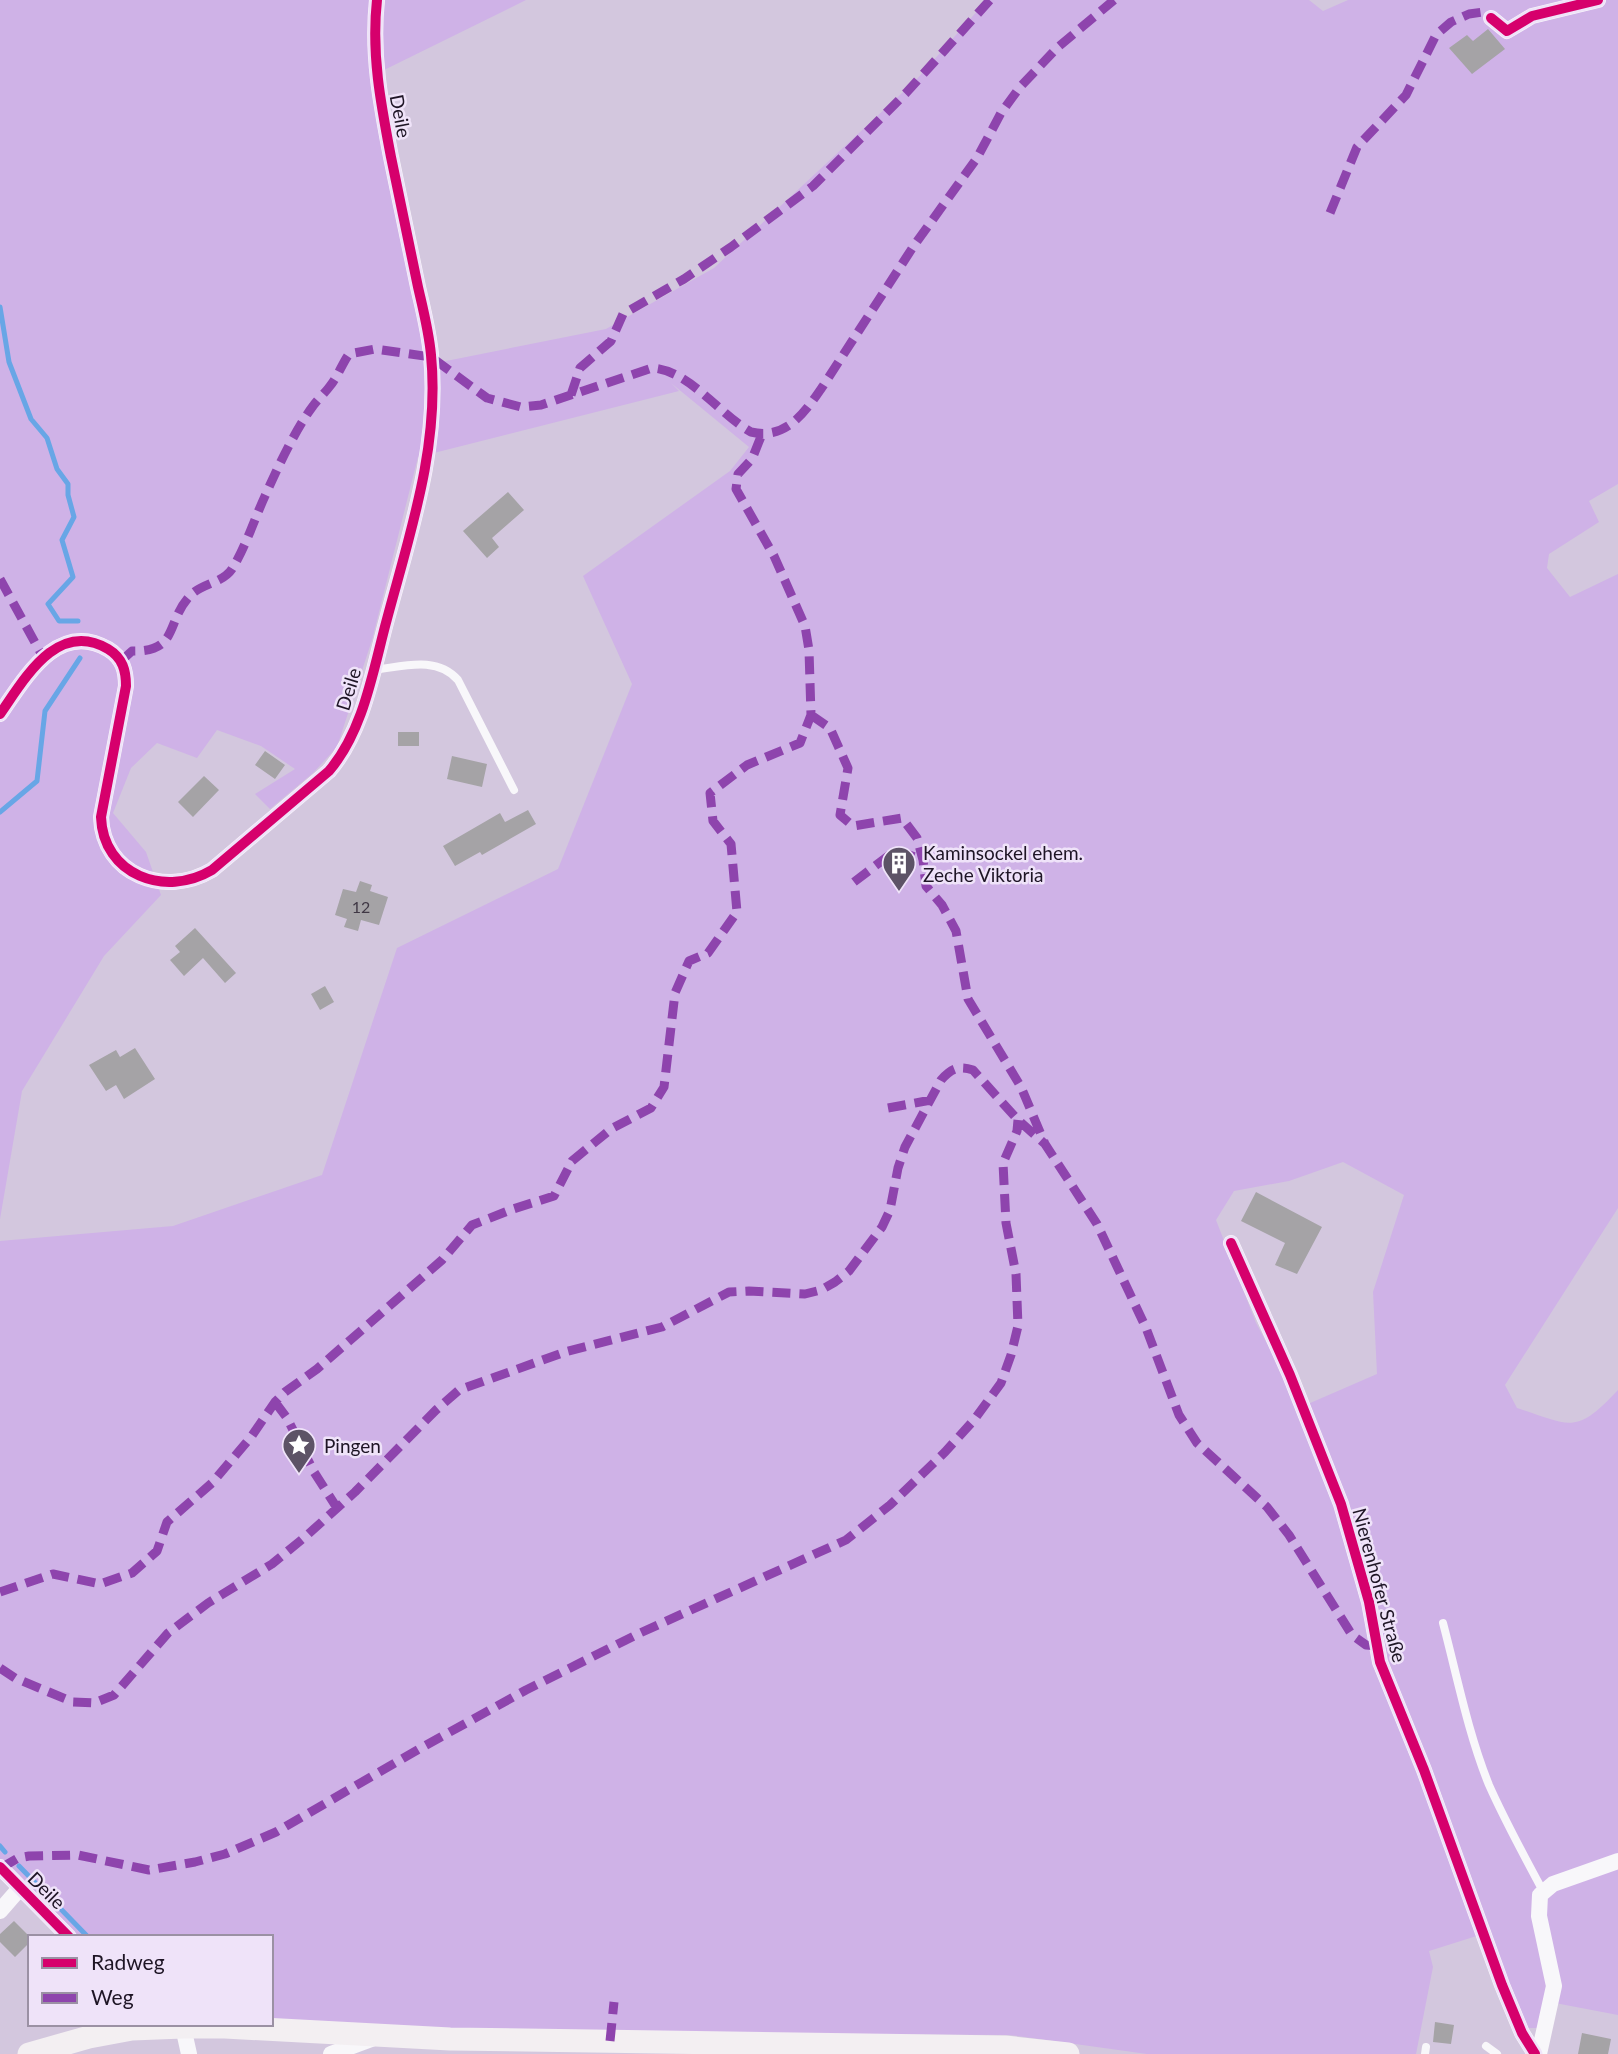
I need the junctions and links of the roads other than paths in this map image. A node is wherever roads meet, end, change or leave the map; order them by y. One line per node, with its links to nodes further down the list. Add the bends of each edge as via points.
1 (377, 0): 4 (street, Deile, via 374,42 380,98 429,339 433,407 419,494)
2 (1598, 0): 3 (street, via 1532,16 1507,31)
3 (1491, 18)
4 (373, 670): 5 (street, Deile, via 350,741 328,771 212,870 185,881 162,881 131,872 117,861 103,836 101,817 126,686 124,668 114,653 86,642 53,650 27,674); 6 (lane, via 423,664 451,672)
5 (0, 714)
6 (514, 790)
7 (1231, 1243): 24 (street, Nierenhofer Straße, via 1341,1504 1369,1602 1380,1662 1502,1985 1522,2033)
8 (1443, 1623): 12 (lane, via 1488,1782)
9 (1618, 1861): 12 (street)
10 (0, 1867): 11 (street, Deile)
11 (20, 1888): 13 (street); 14 (street, Deile)
12 (1543, 1891): 24 (street, via 1538,1907 1554,1986)
13 (0, 1911)
14 (67, 1935)
15 (145, 2026): 16 (main road); 19 (main road)
16 (190, 2027): 17 (main road); 20 (street)
17 (380, 2036): 21 (street); 22 (main road, via 1005,2047)
18 (1486, 2046): 23 (lane)
19 (29, 2054)
20 (190, 2054)
21 (331, 2054)
22 (1068, 2054)
23 (1497, 2054)
24 (1537, 2054)

